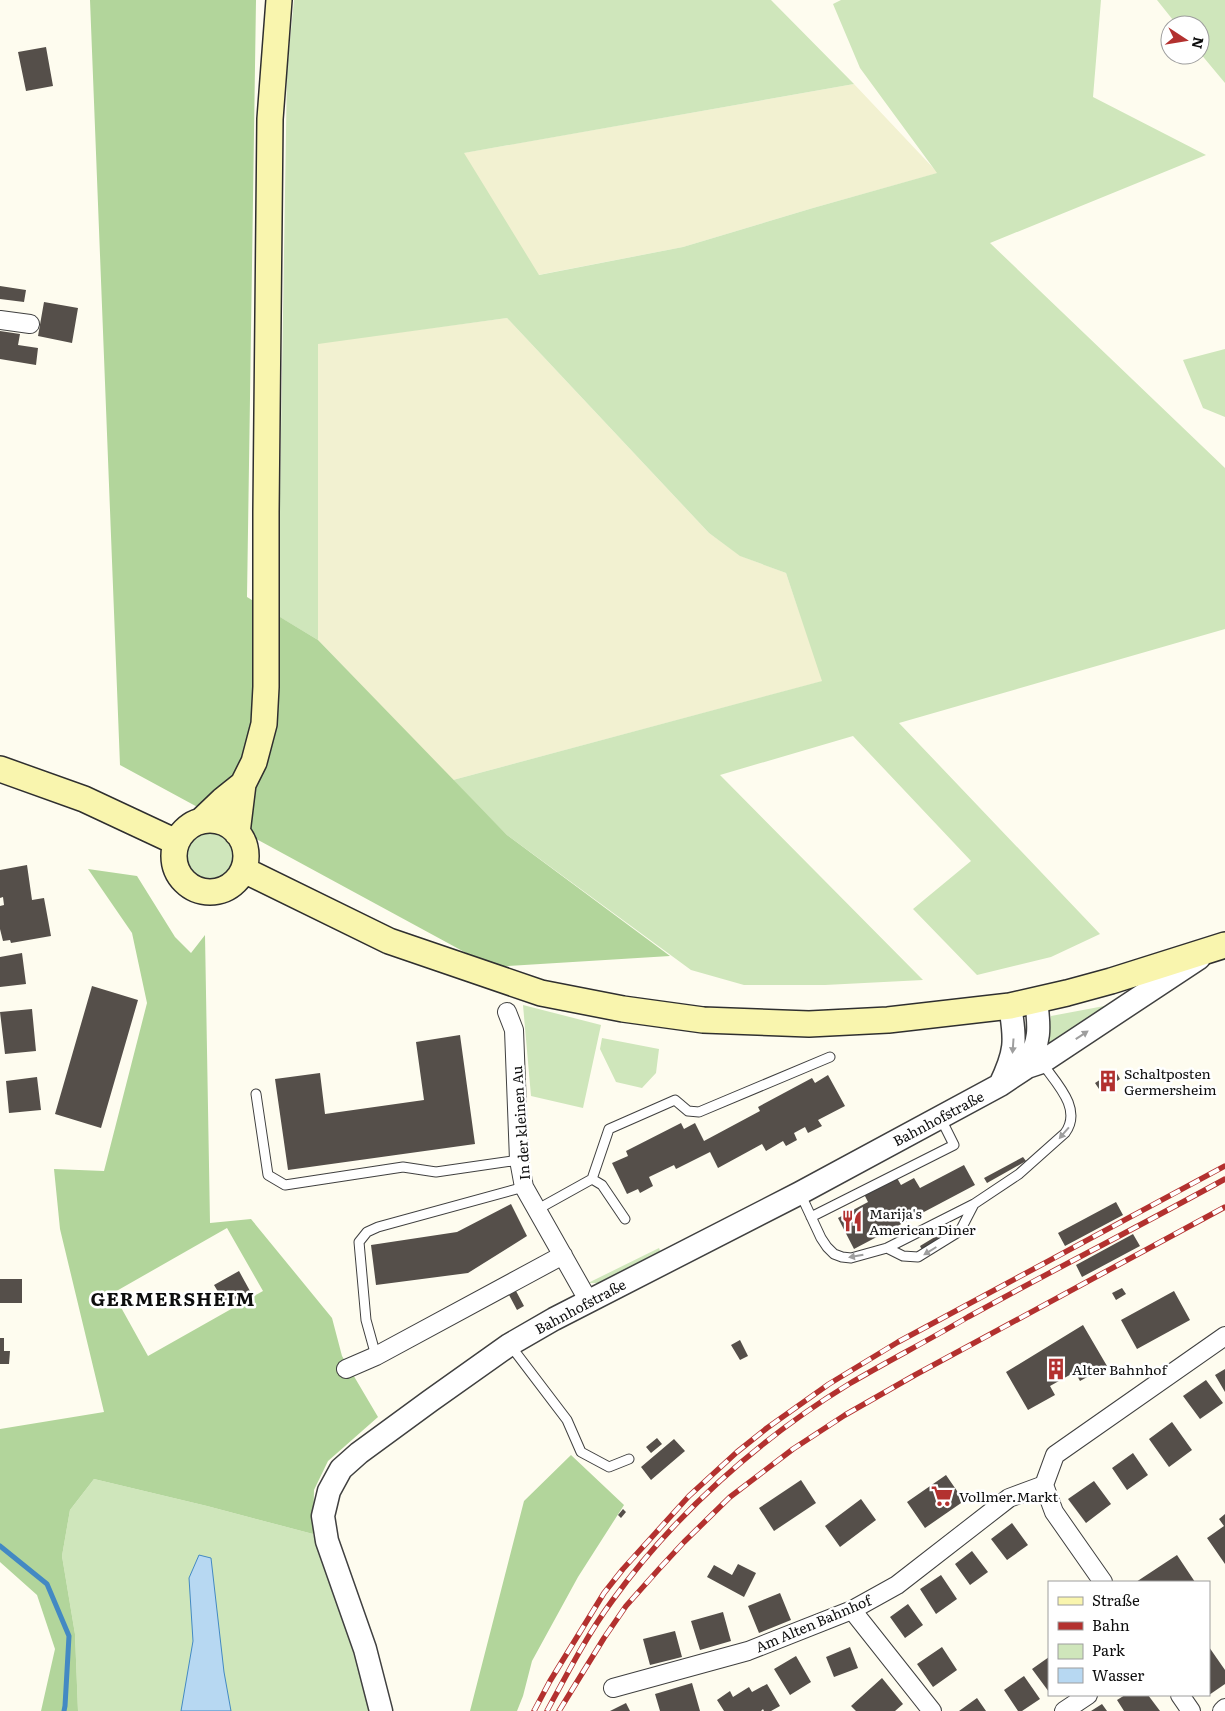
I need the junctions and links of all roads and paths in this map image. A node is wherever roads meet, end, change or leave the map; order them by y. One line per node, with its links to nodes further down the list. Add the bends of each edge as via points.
1 (279, 0): 5 (main road, via 270,119 266,687 264,724 254,762)
2 (0, 320): 3 (street)
3 (30, 324)
4 (0, 769): 8 (main road, via 84,800)
5 (243, 784): 6 (main road); 7 (main road)
6 (201, 821): 7 (main road, via 223,822); 8 (main road, via 186,829)
7 (237, 833): 9 (main road, via 245,847)
8 (176, 842): 9 (main road, via 177,870 186,884 196,890 219,892 238,880)
9 (244, 870): 12 (main road, via 389,941 541,993 623,1009 703,1020 809,1024 888,1020)
10 (1217, 948): 11 (main road, via 1102,984); 15 (street, Bahnhofstraße, one-way to 10)
11 (1036, 1000): 12 (main road); 15 (street, via 1039,1030)
12 (1010, 1006): 16 (street, one-way to 16, via 1014,1051)
13 (507, 1012): 19 (street, In der kleinen Au, via 514,1030)
14 (830, 1057): 20 (lane, via 699,1112 688,1112 675,1100 609,1129)
15 (1034, 1065): 16 (street, Bahnhofstraße); 23 (lane, one-way to 23, via 1061,1090 1071,1107 1070,1127 1019,1174)
16 (1000, 1084): 18 (street, Bahnhofstraße)
17 (256, 1094): 19 (lane, via 268,1175 285,1186 404,1167 436,1172)
18 (940, 1117): 22 (street, Bahnhofstraße); 26 (lane, via 954,1145)
19 (519, 1160): 21 (street, In der kleinen Au)
20 (592, 1178): 24 (lane); 25 (lane, via 602,1185)
21 (524, 1187): 24 (street, In der kleinen Au); 32 (lane, via 367,1232 360,1242 360,1249 366,1320)
22 (800, 1193): 26 (lane); 29 (street, Bahnhofstraße)
23 (974, 1204): 27 (lane); 27 (lane, one-way to 27, via 960,1231 918,1257 903,1256)
24 (538, 1209): 28 (street, In der kleinen Au)
25 (625, 1219)
26 (813, 1220): 27 (lane, one-way to 26, via 850,1258 834,1254)
27 (887, 1248)
28 (563, 1255): 29 (street, In der kleinen Au); 32 (street)
29 (588, 1300): 31 (street, Bahnhofstraße)
30 (1225, 1336): 35 (street, via 1055,1455)
31 (510, 1345): 34 (lane, via 567,1420 581,1452 609,1467); 41 (street, Bahnhofstraße, via 359,1453 340,1469 329,1491 323,1516 327,1541 366,1649)
32 (376, 1356): 33 (street)
33 (346, 1369)
34 (629, 1459)
35 (1044, 1485): 36 (street, via 1054,1512); 37 (street, Am Alten Bahnhof, via 1009,1498 897,1585)
36 (1102, 1581)
37 (852, 1610): 38 (street, Am Alten Bahnhof, via 748,1651); 42 (street)
38 (613, 1688)
39 (1086, 1696): 44 (street)
40 (1181, 1696): 45 (street)
41 (378, 1704)
42 (925, 1708)
43 (1225, 1708): 46 (street)
44 (1064, 1711)
45 (1191, 1711)
46 (1222, 1711)

